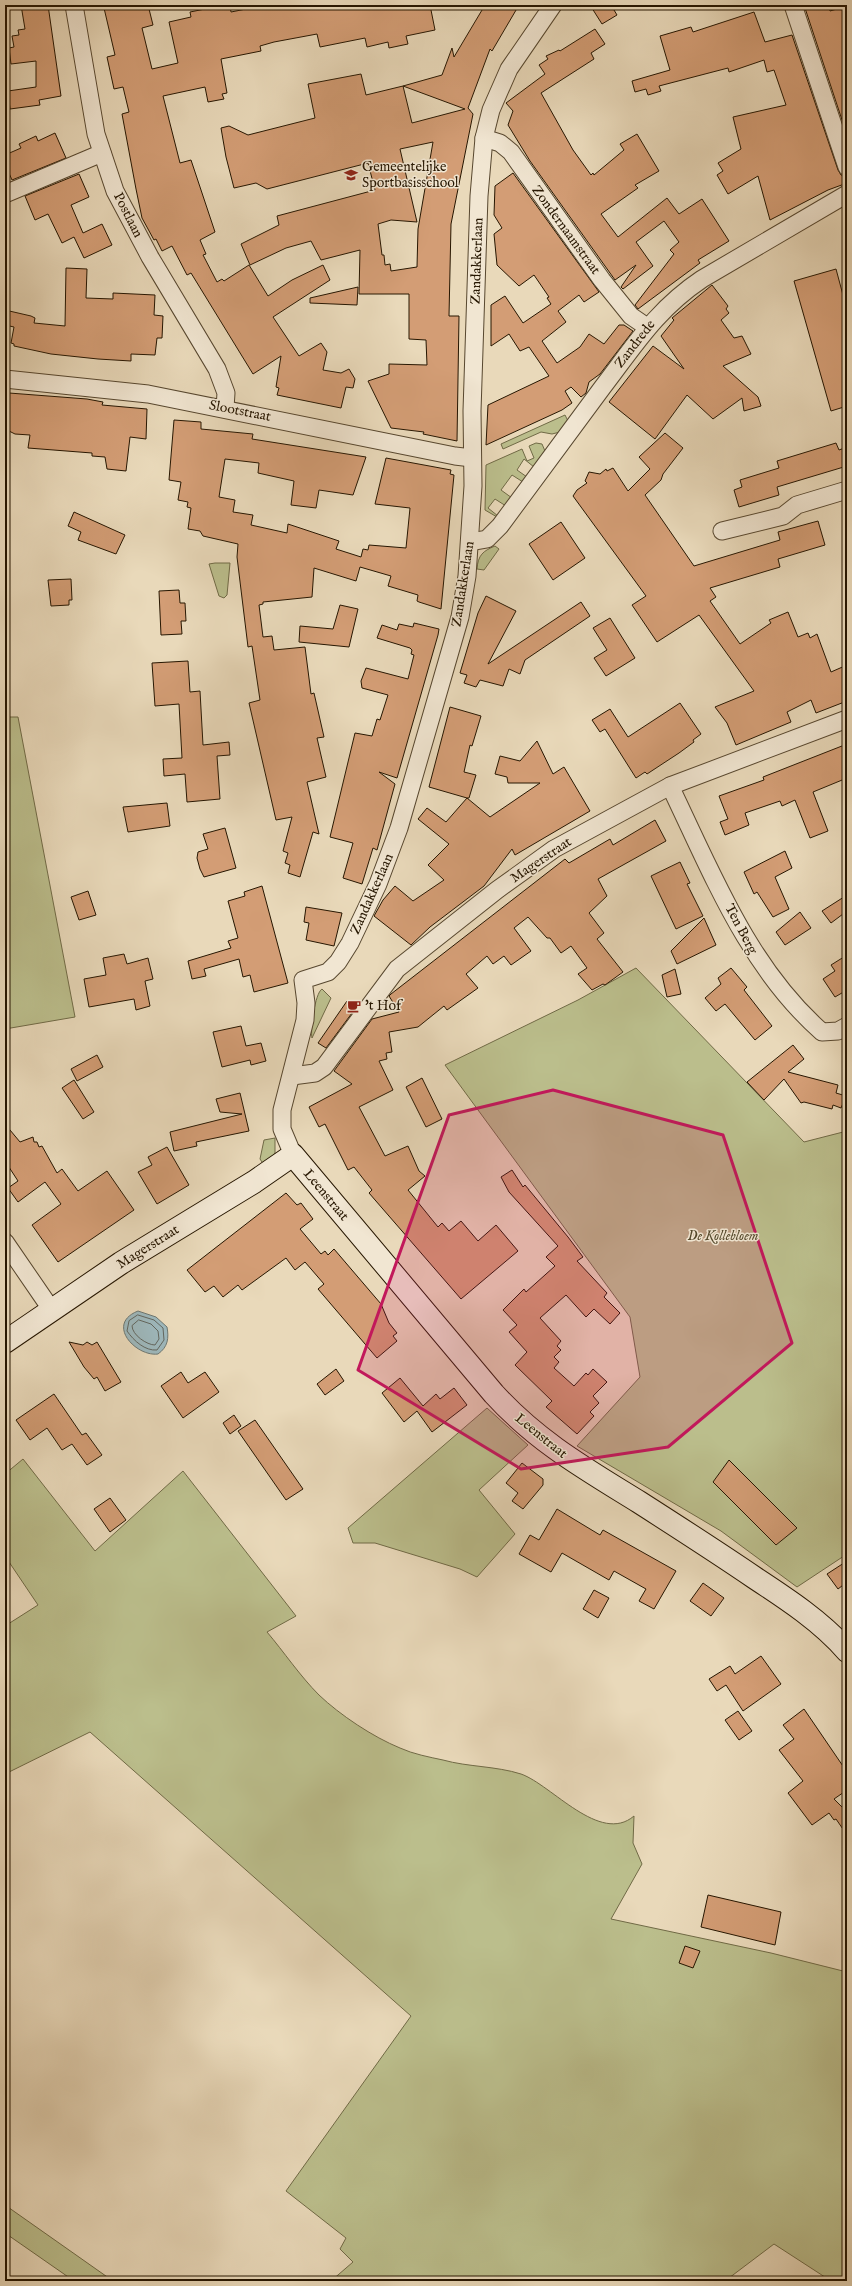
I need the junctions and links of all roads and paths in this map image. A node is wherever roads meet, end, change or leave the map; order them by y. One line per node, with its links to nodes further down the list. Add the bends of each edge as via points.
1 (74, 5): 5 (street, Postlaan, via 91,110)
2 (553, 5): 4 (street, Zandakkerlaan, via 509,69 491,110)
3 (793, 5): 6 (street)
4 (484, 138): 9 (street, Zondernaamstraat, via 500,143 511,152 602,280 631,316); 12 (street, Zandakkerlaan, via 479,196)
5 (102, 153): 7 (street); 11 (street, Postlaan, via 121,206 217,369 226,393)
6 (847, 167)
7 (5, 194)
8 (847, 194): 9 (street, Zandrede, via 696,283 659,314)
9 (647, 328): 15 (street, Zandrede, via 500,526 488,539)
10 (5, 379): 11 (street, Slootstraat, via 134,392)
11 (225, 408): 12 (street, Slootstraat)
12 (472, 458): 15 (street, Zandakkerlaan)
13 (847, 490): 14 (street, via 797,505 783,516)
14 (722, 531)
15 (470, 542): 19 (street, Zandakkerlaan, via 460,617 390,856 350,943 338,962 328,972 303,980 305,1020)
16 (847, 719): 17 (street, Magerstraat)
17 (670, 786): 18 (street, Ten Berg, via 738,928 756,958 807,1020 822,1032 838,1031); 19 (street, Magerstraat, via 554,848 497,890 397,969 324,1067 315,1073)
18 (847, 1026)
19 (292, 1076): 20 (street, Zandakkerlaan, via 282,1110 282,1129)
20 (293, 1156): 22 (street, Magerstraat); 24 (street, Leenstraat, via 422,1310 522,1423 573,1462 705,1543 771,1588 801,1610)
21 (5, 1242): 22 (street)
22 (51, 1309): 23 (street, Magerstraat)
23 (5, 1342)
24 (847, 1651)

